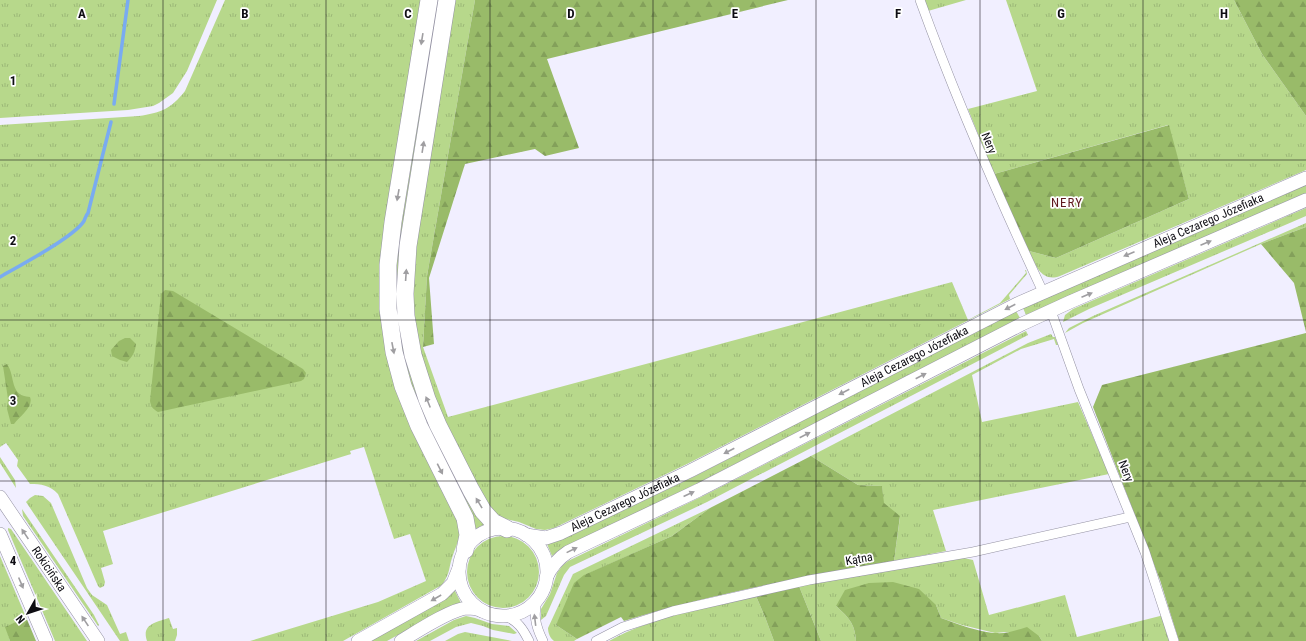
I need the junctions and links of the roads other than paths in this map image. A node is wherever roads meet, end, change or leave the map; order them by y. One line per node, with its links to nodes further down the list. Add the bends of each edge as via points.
1 (428, 0): 13 (highway, one-way to 13, via 393,222 388,265 388,309 391,337 403,386 419,426 465,518 468,535)
2 (447, 0): 10 (highway, one-way to 2, via 493,522 483,510 438,425 413,355 406,316 408,246)
3 (920, 0): 6 (street, Nery, via 989,175)
4 (1306, 178): 6 (street, Aleja Cezarego Józefiaka, one-way to 6)
5 (1306, 200): 7 (street, Aleja Cezarego Józefiaka, one-way to 5)
6 (1043, 292): 12 (street, Aleja Cezarego Józefiaka, one-way to 12, via 690,471 561,533 546,538)
7 (1051, 311): 9 (street, Nery); 15 (street, Aleja Cezarego Józefiaka, one-way to 7, via 554,564 568,552 699,490)
8 (0, 497): 20 (street, Rokicińska, one-way to 8)
9 (1130, 517): 25 (street, Kątna, via 973,552 809,580 673,611 623,627); 26 (street, Nery, via 1147,558)
10 (507, 528): 12 (street); 13 (street, via 485,532)
11 (0, 534): 19 (street, one-way to 19)
12 (526, 535): 15 (street, via 535,542 542,553 547,566)
13 (465, 550): 14 (street)
14 (459, 568): 17 (street, via 460,582 467,596); 21 (street, one-way to 21, via 453,583 442,594)
15 (546, 578): 16 (street)
16 (538, 597): 18 (street, via 527,608); 24 (street, one-way to 16, via 534,618)
17 (484, 612): 18 (street); 22 (street, via 472,608 459,610)
18 (505, 616): 23 (street, via 520,625)
19 (46, 641)
20 (98, 641)
21 (358, 641)
22 (401, 641)
23 (529, 641)
24 (543, 641)
25 (596, 641)
26 (1174, 641)

